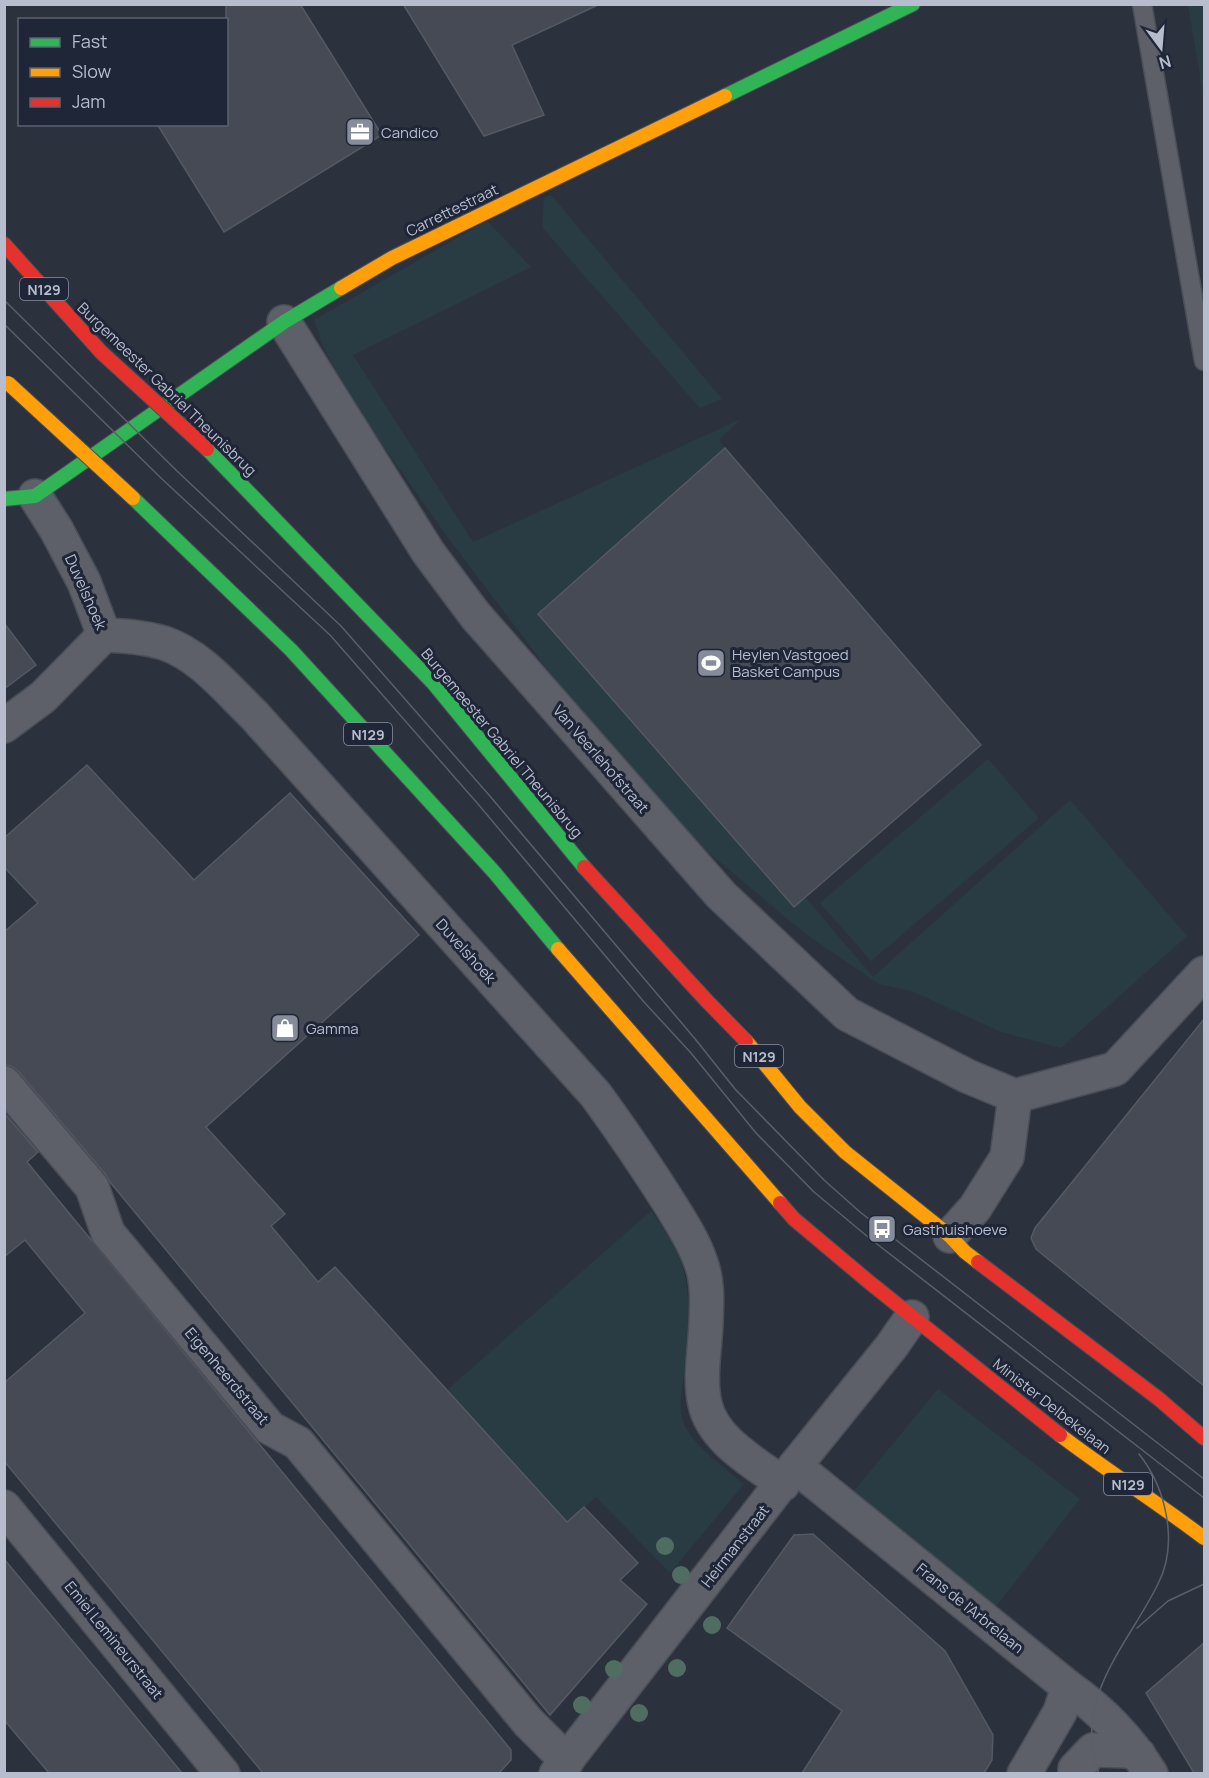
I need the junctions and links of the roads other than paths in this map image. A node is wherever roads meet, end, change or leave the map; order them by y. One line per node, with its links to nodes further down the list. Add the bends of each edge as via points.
1 (913, 4): 4 (main road, Carrettestraat, via 392,258)
2 (1142, 4): 5 (lane)
3 (4, 244): 13 (main road, Burgemeester Gabriel Theunisbrug / N129, bridge, via 101,352 207,449 434,684 580,863 744,1038 800,1107 845,1152)
4 (284, 322): 7 (main road, Carrettestraat); 12 (street, Van Veerlehofstraat, via 428,552 475,615 721,895 847,1014 967,1076)
5 (1204, 361)
6 (6, 382): 14 (main road, N129, bridge, via 291,650 494,873 794,1219)
7 (20, 497): 8 (street, Duvelshoek, via 56,529 84,582)
8 (104, 635): 9 (street, via 44,697); 16 (street, Duvelshoek, via 166,644 212,675 254,715 596,1095 639,1154 701,1261 707,1300 703,1386 705,1406 714,1425 728,1442)
9 (4, 726)
10 (1204, 973): 12 (street, via 1115,1069)
11 (4, 1083): 21 (street, Eigenheerdstraat, via 92,1186 108,1233 270,1428 298,1443)
12 (1015, 1096): 13 (street, via 1007,1157 975,1208)
13 (950, 1236): 15 (main road, N129, via 965,1252 1159,1399)
14 (912, 1317): 16 (street, Heirmanstraat); 18 (main road, Minister Delbekelaan / N129, via 1106,1470)
15 (1204, 1438)
16 (789, 1475): 19 (street, Frans de l'Arbrelaan); 21 (street, Heirmanstraat)
17 (4, 1508): 22 (street, Emiel Lemineurstraat)
18 (1204, 1538)
19 (1068, 1688): 20 (street, Frans de l'Arbrelaan, via 1099,1710); 23 (street, via 1060,1712)
20 (1145, 1764): 24 (street, Frans de l'Arbrelaan, via 1128,1751 1093,1750)
21 (561, 1767)
22 (224, 1773)
23 (1024, 1773)
24 (1075, 1773)

